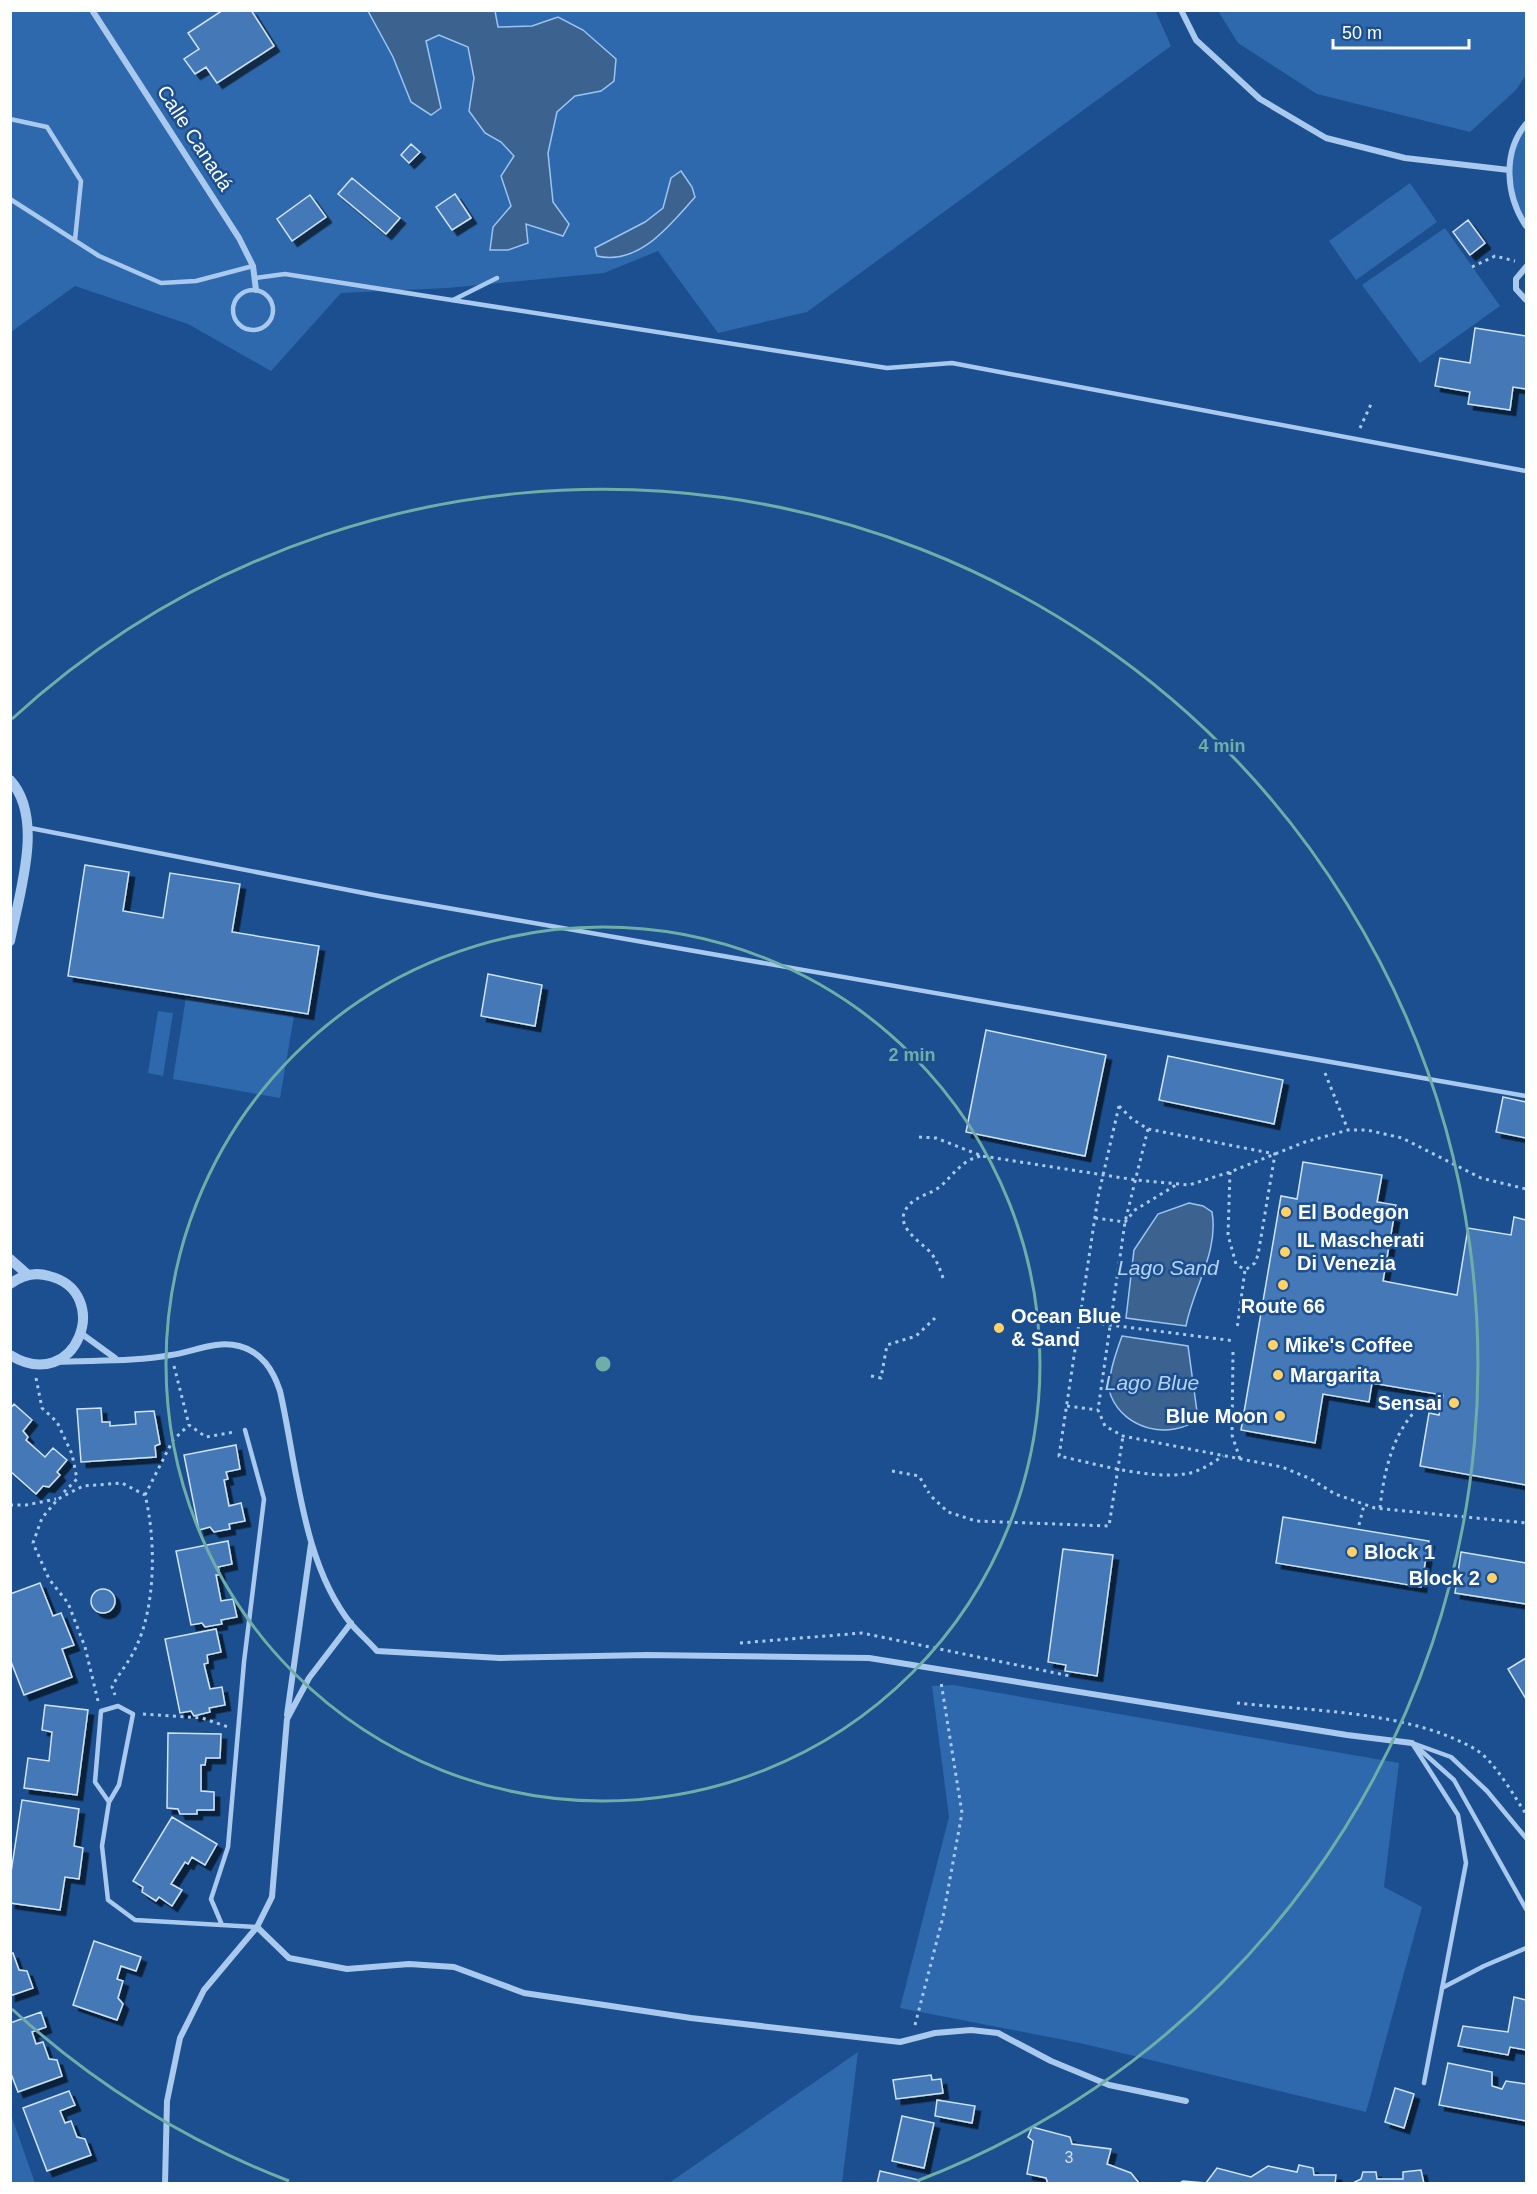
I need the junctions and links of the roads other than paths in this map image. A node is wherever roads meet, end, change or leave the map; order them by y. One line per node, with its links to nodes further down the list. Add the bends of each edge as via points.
1 (92, 10): 9 (street, Calle Canadá)
2 (1181, 10): 5 (street, via 1196,40 1260,99 1326,138 1404,158)
3 (10, 119): 8 (lane, via 47,127 81,181)
4 (1527, 124): 5 (street, via 1513,149)
5 (1509, 170): 7 (street, via 1518,213)
6 (10, 199): 8 (lane)
7 (1527, 226)
8 (75, 240): 9 (lane, via 99,256 161,283 196,281)
9 (254, 267): 11 (street, Calle Canadá)
10 (1525, 268): 15 (street, via 1516,279 1516,289)
11 (255, 278): 13 (street, Calle Canadá); 14 (lane, via 285,274)
12 (497, 278): 14 (lane)
13 (256, 290): 13 (lane, via 243,293 234,303 233,316 247,330 261,330 273,315 268,296)
14 (453, 300): 16 (lane, via 887,368 952,363)
15 (1527, 300)
16 (1527, 471)
17 (10, 780): 18 (street, via 22,795)
18 (30, 828): 19 (street); 20 (lane, via 379,896)
19 (10, 941)
20 (1527, 1096)
21 (10, 1259): 22 (street)
22 (28, 1275): 23 (street); 24 (street, via 42,1274 67,1284 82,1307)
23 (10, 1284)
24 (82, 1334): 26 (street); 28 (street, via 75,1346)
25 (10, 1356): 29 (street)
26 (115, 1359): 28 (street); 31 (street, via 238,1345 264,1360 280,1391)
27 (10, 1363): 29 (street)
28 (53, 1363): 29 (street)
29 (29, 1364)
30 (245, 1430): 38 (lane, via 264,1499 228,1847 210,1899)
31 (311, 1544): 32 (street, via 330,1590); 33 (street)
32 (351, 1623): 33 (street, via 309,1678); 34 (street, via 377,1651 500,1658 647,1655 869,1658)
33 (286, 1719): 39 (street, via 272,1897)
34 (1412, 1743): 36 (lane, via 1451,1757); 37 (lane, via 1454,1780); 41 (lane, via 1458,1815 1466,1863)
35 (109, 1802): 35 (lane, via 95,1782 101,1711 118,1706 133,1714 119,1785); 38 (lane, via 102,1846 108,1900 135,1920)
36 (1527, 1838)
37 (1527, 1909)
38 (222, 1925): 39 (lane)
39 (257, 1927): 43 (street, via 289,1958 347,1969 454,1967 524,1993 900,2042 935,2033 998,2033 1109,2085); 44 (street, via 204,1990 180,2038 167,2101)
40 (1527, 1948): 41 (lane)
41 (1442, 1988): 42 (lane)
42 (1424, 2083)
43 (1186, 2102)
44 (165, 2184)

